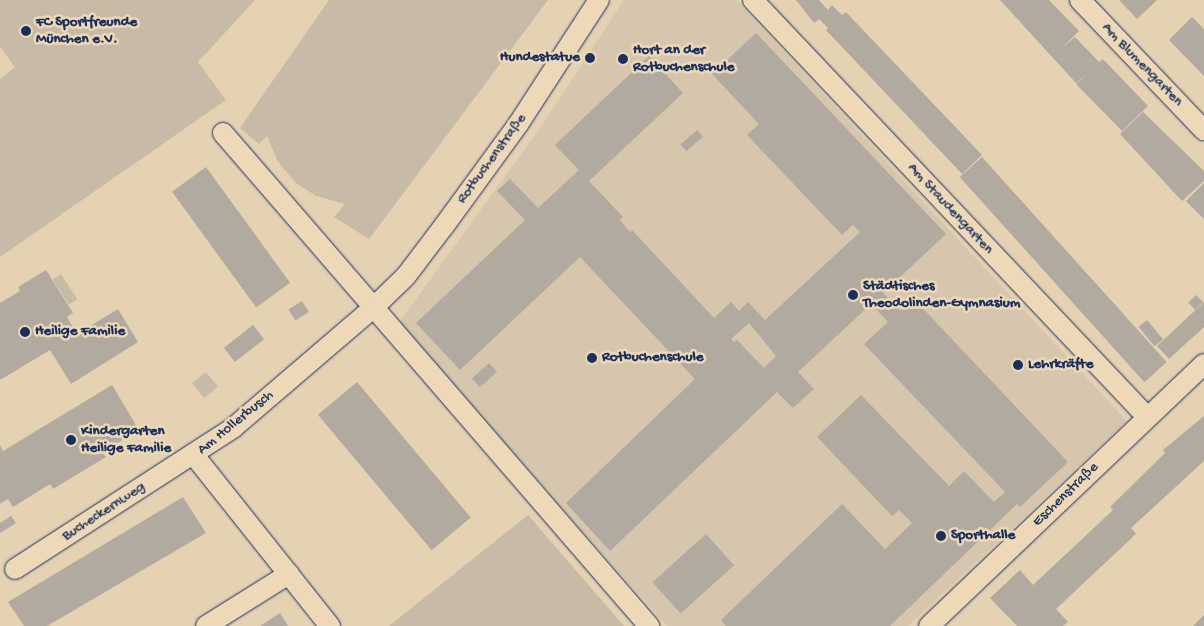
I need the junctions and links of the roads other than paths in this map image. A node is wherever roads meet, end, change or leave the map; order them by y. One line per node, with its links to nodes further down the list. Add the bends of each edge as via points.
1 (599, 0): 6 (street, Rotbuchenstraße, via 519,123 444,226 406,276)
2 (753, 0): 8 (street, Am Staudengarten)
3 (1080, 0): 4 (street, Am Blumengarten)
4 (1204, 130)
5 (223, 133): 6 (street)
6 (373, 308): 9 (street, Am Hollerbusch, via 233,428); 14 (street)
7 (1204, 364): 8 (street, Eschenstraße)
8 (1147, 417): 15 (street, Eschenstraße)
9 (193, 454): 10 (street, Bucheckernweg); 11 (street, Am Hollerbusch)
10 (15, 569)
11 (289, 574): 12 (street); 13 (street, Am Hollerbusch)
12 (206, 626)
13 (330, 626)
14 (649, 626)
15 (929, 626)

